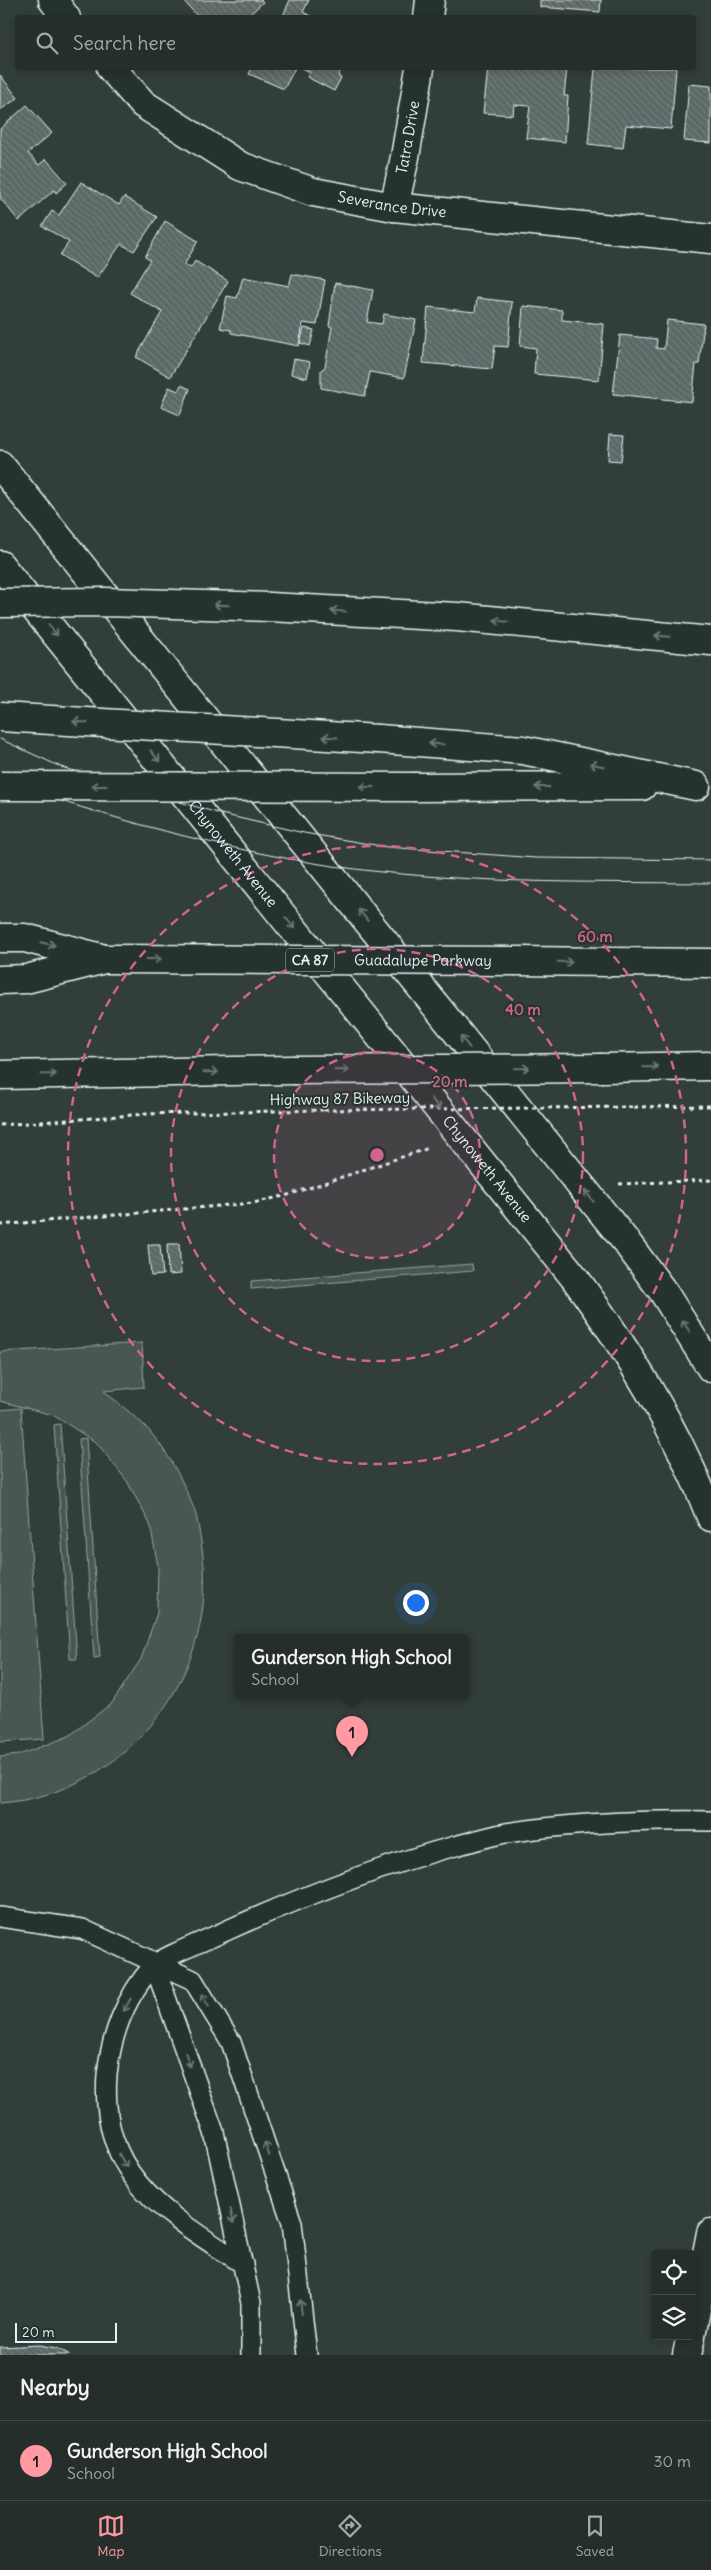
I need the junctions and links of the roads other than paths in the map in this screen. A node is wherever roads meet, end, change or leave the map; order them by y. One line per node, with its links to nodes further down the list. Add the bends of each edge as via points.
1 (52, 0): 3 (main road)
2 (430, 0): 4 (main road)
3 (64, 15)
4 (428, 15)
5 (113, 70): 7 (main road, Severance Drive, via 143,104 240,166 313,192)
6 (420, 70): 7 (main road, Tatra Drive)
7 (394, 207): 8 (main road, Severance Drive)
8 (711, 239)
9 (0, 465): 22 (main road, one-way to 9, via 664,1293 581,1185)
10 (0, 565): 23 (main road, Chynoweth Avenue, one-way to 23, via 463,1138 613,1329 670,1425)
11 (0, 603): 12 (main road, one-way to 11, bridge, via 457,617 134,602)
12 (711, 641)
13 (0, 717): 15 (main road, one-way to 13, bridge, via 523,750)
14 (0, 786): 15 (main road, one-way to 14, bridge)
15 (703, 786)
16 (0, 938): 17 (main road, one-way to 17, via 24,938)
17 (105, 959): 18 (main road, Guadalupe Parkway / CA 87, one-way to 18, bridge); 19 (main road, via 26,979)
18 (711, 963)
19 (0, 980)
20 (711, 1066): 21 (main road, one-way to 20, bridge)
21 (0, 1074)
22 (711, 1368)
23 (711, 1517)
24 (711, 1821): 26 (lane, via 642,1820 505,1834 400,1860 306,1895)
25 (0, 1917): 26 (lane, via 82,1928)
26 (154, 1964): 28 (lane, one-way to 28, via 214,2132); 28 (lane, one-way to 28, via 126,2005 114,2036 106,2090 110,2128 119,2155 138,2185 170,2215); 32 (lane, one-way to 26, via 292,2222 231,2042 193,1980)
27 (711, 2233): 29 (main road)
28 (243, 2264): 31 (lane, via 251,2303)
29 (696, 2310)
30 (690, 2340): 33 (main road)
31 (251, 2355)
32 (307, 2355)
33 (687, 2355)

